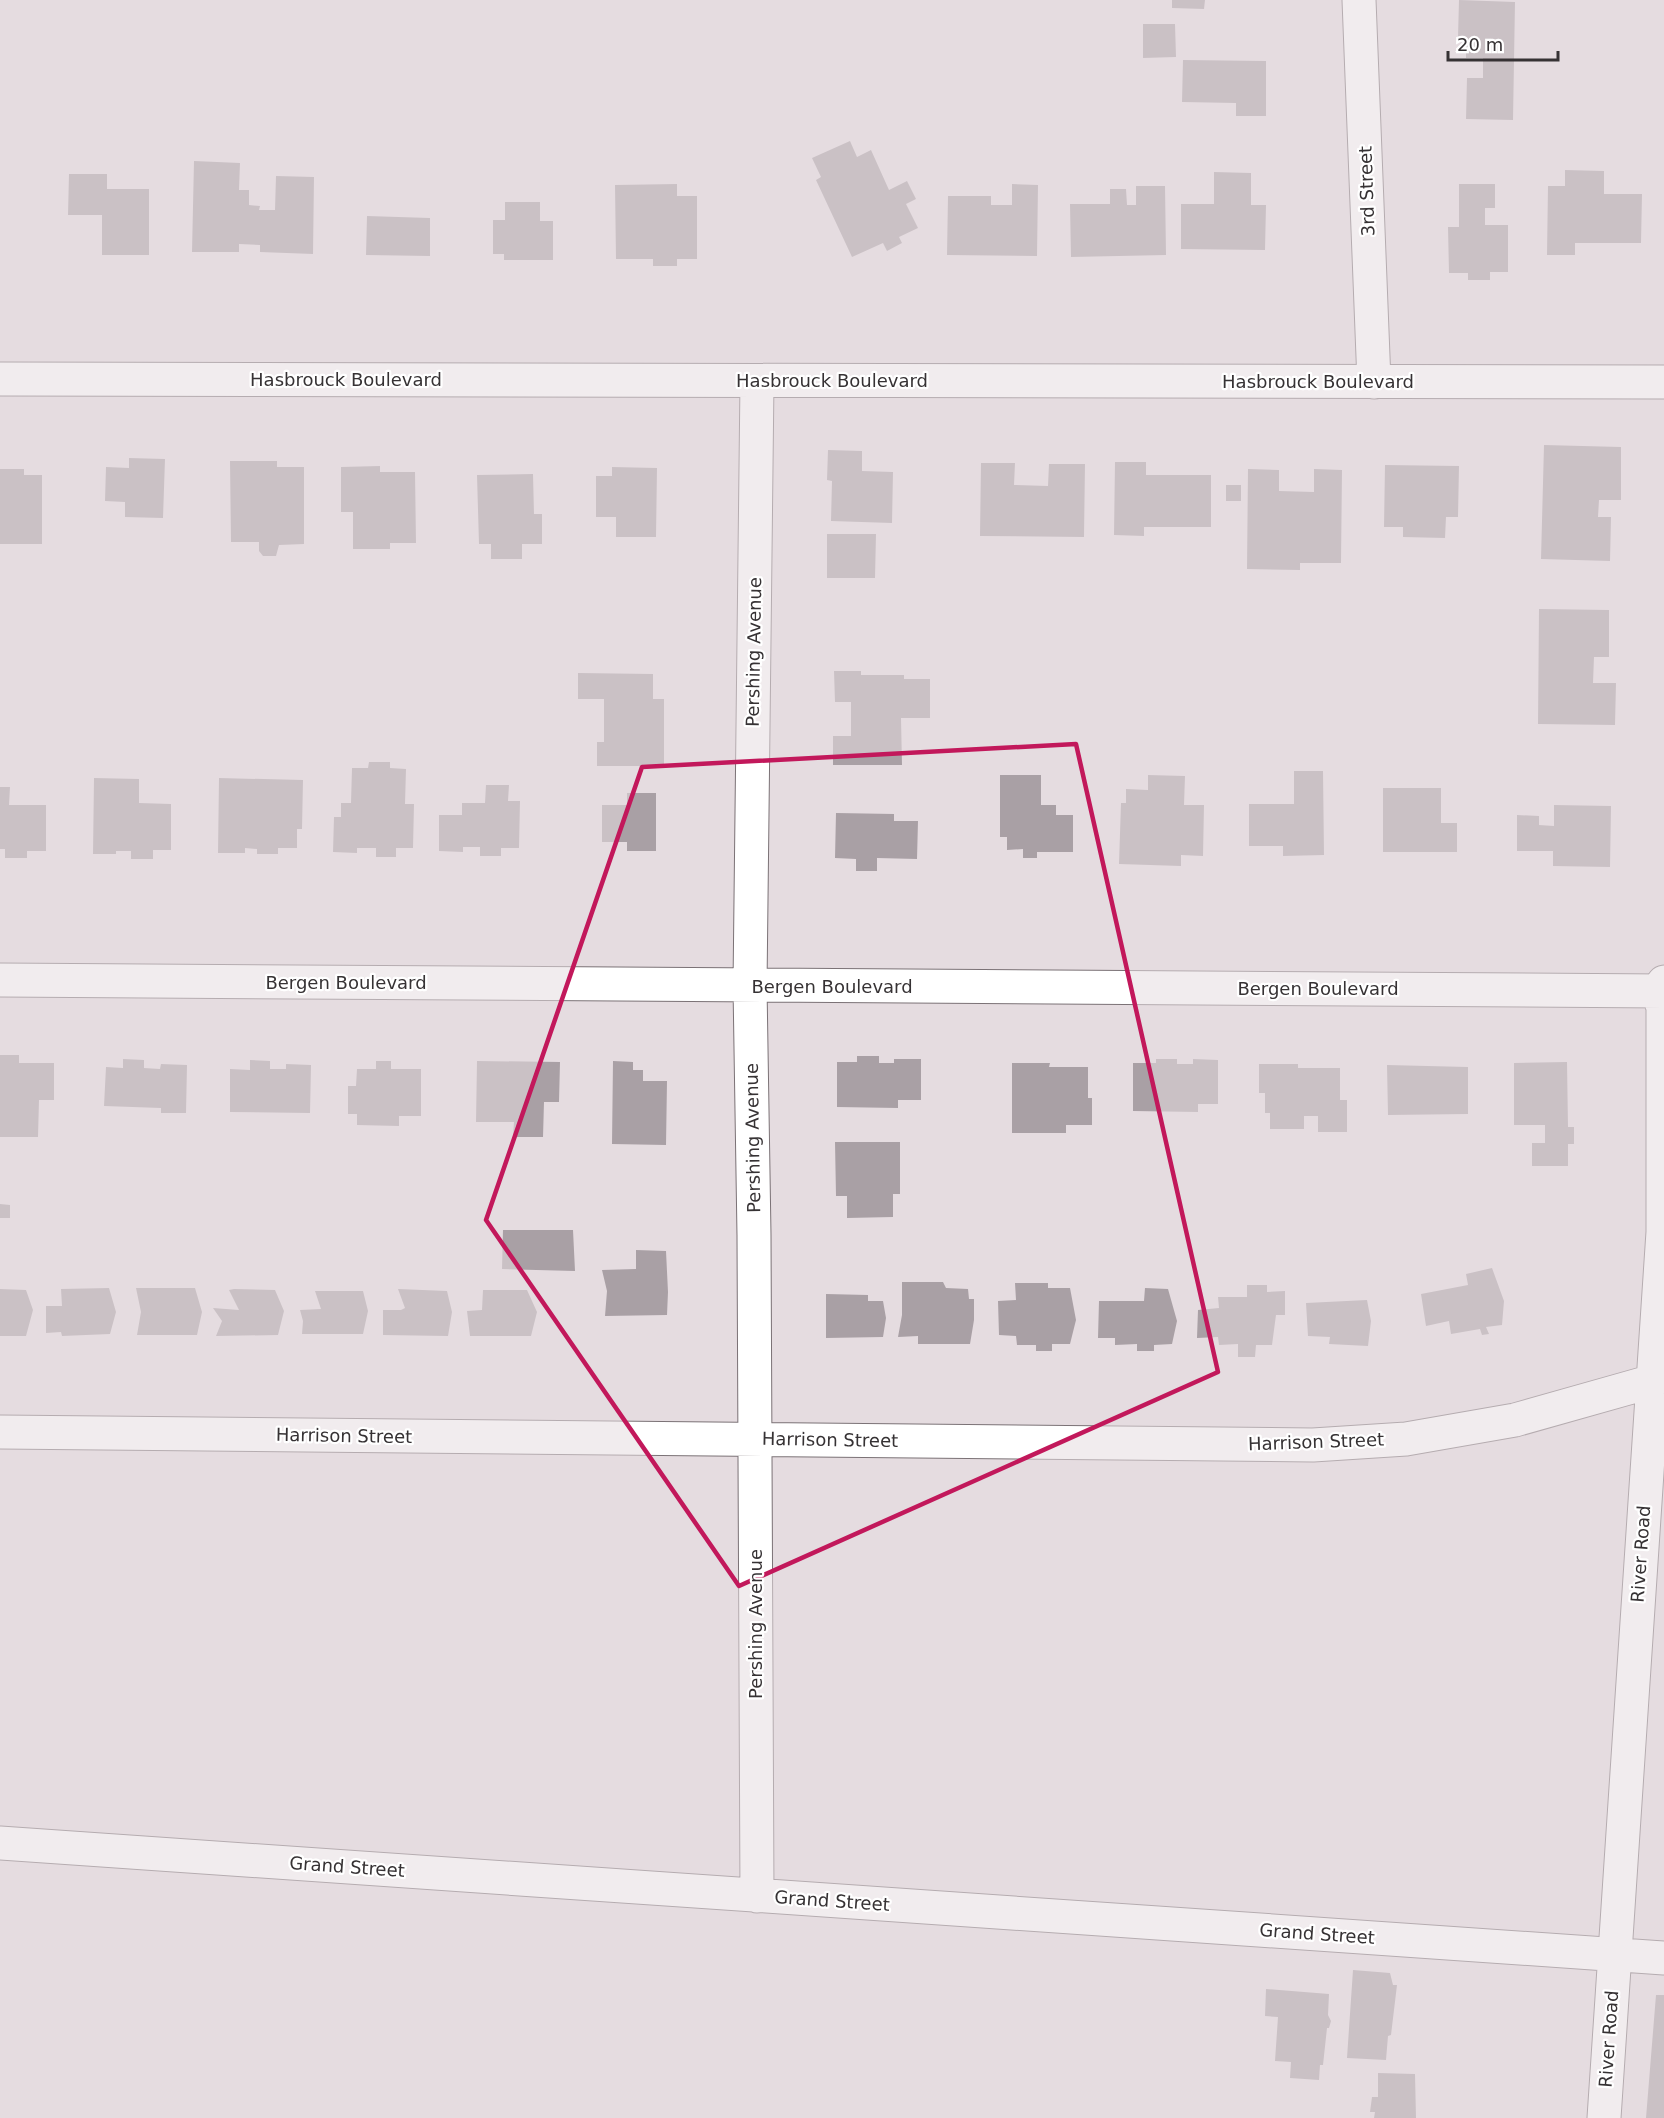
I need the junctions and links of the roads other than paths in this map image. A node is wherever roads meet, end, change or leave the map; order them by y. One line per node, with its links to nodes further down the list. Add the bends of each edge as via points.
1 (1359, 0): 4 (street, 3rd Street)
2 (0, 380): 3 (street, Hasbrouck Boulevard)
3 (757, 381): 4 (street, Hasbrouck Boulevard); 7 (street, Pershing Avenue)
4 (1374, 382): 5 (street, Hasbrouck Boulevard)
5 (1664, 382)
6 (0, 980): 7 (street, Bergen Boulevard)
7 (750, 986): 8 (street, Bergen Boulevard); 11 (street, Pershing Avenue)
8 (1662, 988): 9 (street, River Road, via 1663,1232)
9 (1653, 1381): 11 (street, Harrison Street, via 1515,1420 1406,1438 1313,1445); 14 (street, River Road)
10 (0, 1432): 11 (street, Harrison Street)
11 (755, 1440): 13 (street, Pershing Avenue)
12 (0, 1843): 13 (street, Grand Street)
13 (757, 1896): 14 (street, Grand Street)
14 (1614, 1955): 15 (street, Grand Street); 16 (street, River Road)
15 (1664, 1958)
16 (1604, 2118)

